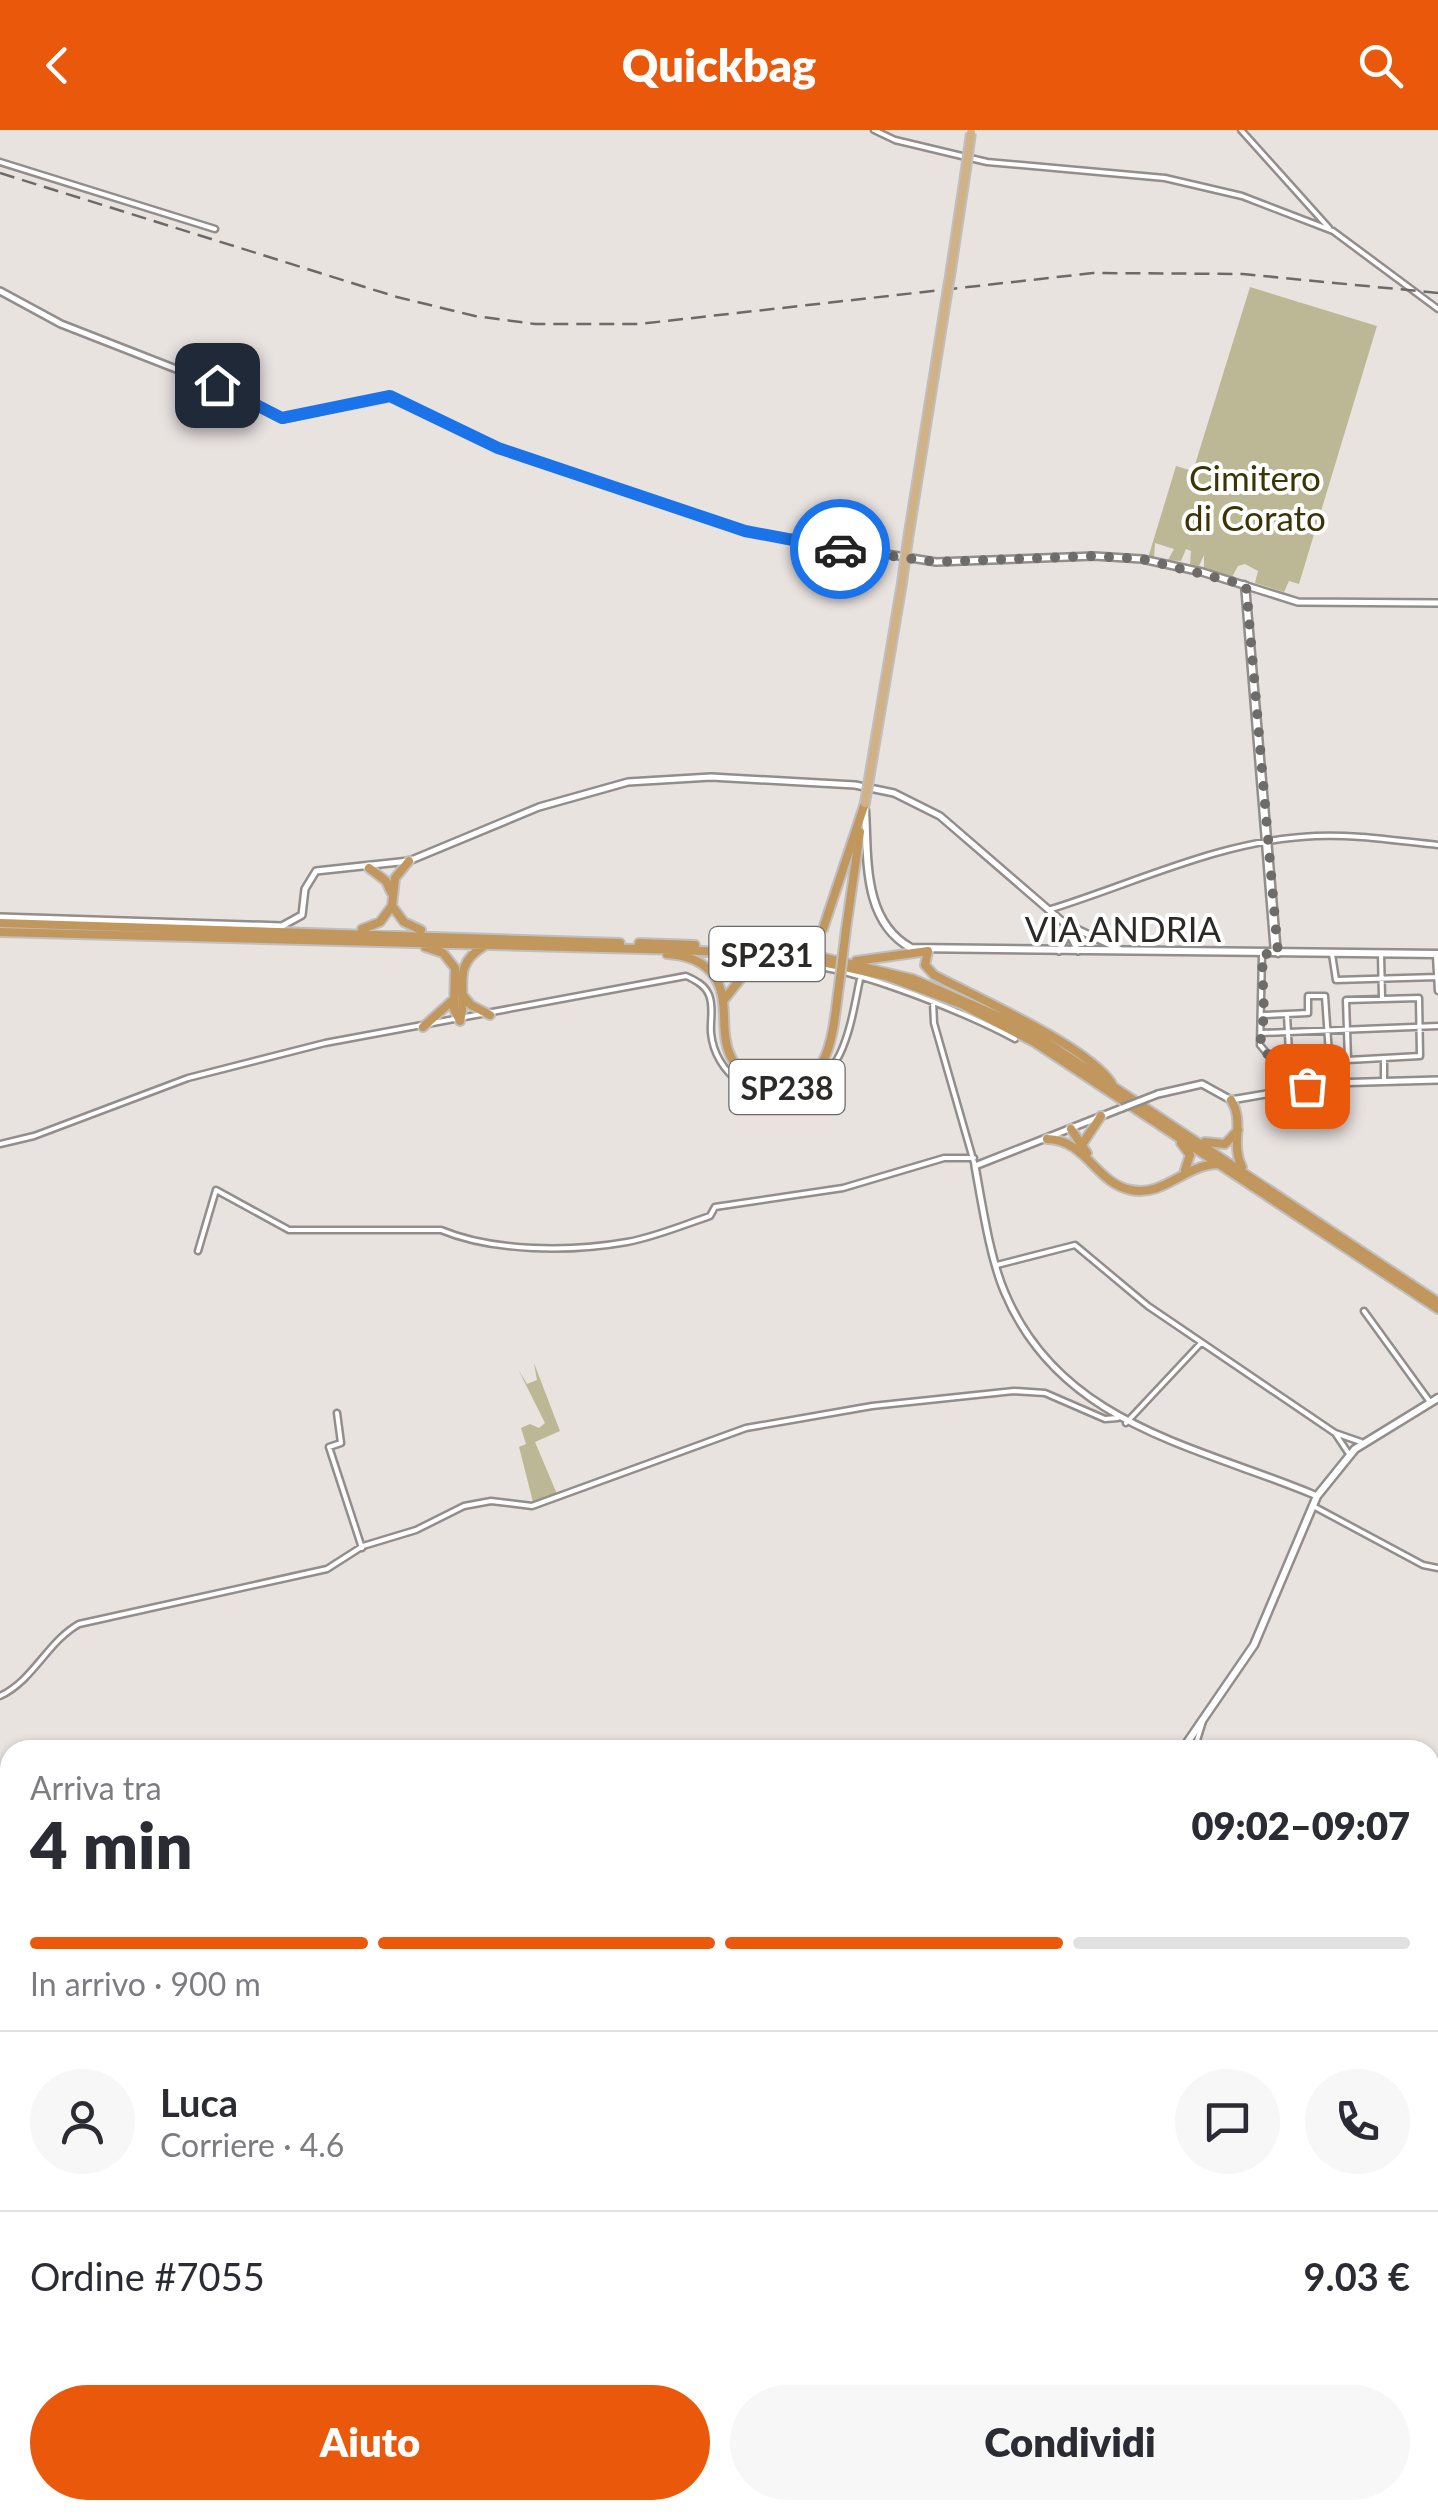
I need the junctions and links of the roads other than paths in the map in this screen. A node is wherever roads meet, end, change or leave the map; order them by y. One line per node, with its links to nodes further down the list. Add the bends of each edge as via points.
1 (874, 130): 6 (street, via 987,162 1200,185)
2 (1241, 130): 6 (street)
3 (972, 132): 11 (main road, SP238, bridge)
4 (0, 162): 5 (street)
5 (215, 229)
6 (1332, 231): 8 (street)
7 (0, 291): 9 (street, via 282,418 390,396 498,448 745,531 936,562 1142,559)
8 (1438, 309)
9 (1245, 585): 10 (street, via 1298,602); 12 (street)
10 (1438, 603)
11 (865, 803): 29 (highway, via 822,929 803,948); 30 (main road, via 876,908 902,943); 50 (highway, SP238, bridge, via 823,1065 784,1088 755,1082 733,1062)
12 (1268, 842): 13 (street, via 1316,836); 19 (street, via 1171,865); 35 (street)
13 (1438, 845)
14 (409, 861): 15 (street); 17 (highway); 19 (street, via 538,807 628,782 711,777 855,786 894,793 940,816)
15 (390, 866): 16 (street); 17 (highway)
16 (369, 868): 17 (highway); 20 (street, via 316,871 305,889 302,915 282,926)
17 (390, 879): 18 (highway)
18 (392, 906): 25 (highway, via 365,929); 26 (highway, via 416,929)
19 (1048, 910): 21 (street)
20 (0, 920): 25 (highway, SP231)
21 (1064, 922): 22 (street); 23 (street)
22 (1069, 931): 31 (street); 32 (street)
23 (1079, 931): 32 (street); 33 (street)
24 (0, 932): 27 (highway, SP231)
25 (324, 932): 26 (highway, SP231)
26 (486, 940): 27 (highway, SP231); 28 (highway, SP231); 29 (highway, SP231); 45 (highway, via 463,964)
27 (396, 942): 48 (highway, via 436,949 450,959 457,976)
28 (598, 947): 39 (highway, SP231); 50 (highway, via 692,958 713,974)
29 (766, 950): 40 (highway, SP231)
30 (928, 951): 31 (main road, VIA ANDRIA); 40 (highway); 71 (highway, via 925,964 934,976 1074,1052 1101,1069)
31 (1058, 952): 32 (main road, VIA ANDRIA)
32 (1078, 953): 33 (main road, VIA ANDRIA)
33 (1137, 954): 34 (main road, VIA ANDRIA)
34 (1262, 954): 35 (main road, VIA ANDRIA); 53 (street)
35 (1276, 954): 36 (main road, VIA ANDRIA)
36 (1332, 954): 37 (main road, VIA ANDRIA); 43 (street, via 1336,980)
37 (1381, 954): 38 (main road, VIA ANDRIA); 43 (street)
38 (1437, 954): 42 (street)
39 (826, 961): 50 (highway, via 759,962 736,980); 74 (highway, SP231, via 917,986 987,1016)
40 (852, 962): 71 (highway, SP231, via 983,1007)
41 (772, 977): 44 (street, via 772,967 780,965)
42 (1437, 977): 43 (street); 46 (street)
43 (1382, 978): 47 (street)
44 (860, 979): 49 (street); 52 (street, via 848,1035 832,1068 786,1096 750,1090 724,1067 711,1036 711,998 686,976)
45 (460, 991): 52 (highway); 54 (highway)
46 (1438, 991)
47 (1382, 998): 57 (street, via 1418,998); 59 (street, via 1346,1000)
48 (453, 1000): 54 (highway); 55 (highway)
49 (934, 1000): 62 (street); 82 (street, via 934,1023)
50 (724, 1001)
51 (1287, 1014): 53 (street); 58 (street, via 1308,1013 1308,996 1325,996); 60 (street)
52 (490, 1015): 54 (street)
53 (1264, 1015): 61 (street)
54 (460, 1020): 55 (street)
55 (423, 1026): 79 (street, via 325,1042 188,1078)
56 (1438, 1026): 57 (street)
57 (1421, 1027): 59 (street); 66 (street, via 1420,1056)
58 (1328, 1030): 59 (street); 60 (street); 63 (street)
59 (1347, 1030): 66 (street, via 1348,1060)
60 (1288, 1032): 61 (street); 64 (street)
61 (1261, 1033): 65 (street)
62 (1016, 1039)
63 (1330, 1052): 64 (street); 69 (street)
64 (1289, 1053): 65 (street)
65 (1266, 1054): 70 (street)
66 (1384, 1058): 68 (street)
67 (1438, 1080): 68 (street)
68 (1384, 1081): 69 (street)
69 (1330, 1083): 70 (street)
70 (1307, 1086): 72 (street)
71 (1114, 1088): 74 (highway, SP231)
72 (1231, 1100): 73 (street, bridge, via 1202,1084); 76 (highway)
73 (1101, 1116): 75 (street); 78 (highway)
74 (1172, 1128): 76 (highway, via 1213,1146); 83 (highway, SP231); 85 (highway, via 1190,1154); 86 (highway, SP231)
75 (1071, 1129): 77 (street); 78 (highway); 80 (highway)
76 (1238, 1130): 86 (highway, via 1236,1154)
77 (1047, 1139): 80 (highway); 84 (street)
78 (1083, 1143): 81 (highway)
79 (0, 1144)
80 (1072, 1144): 81 (highway)
81 (1088, 1157): 85 (highway, via 1130,1190 1160,1188)
82 (974, 1158): 84 (street); 87 (street, via 944,1158 843,1188 715,1206 710,1216 596,1246 517,1244 441,1230 289,1230 216,1190)
83 (1219, 1164): 85 (highway); 89 (highway, SP231)
84 (975, 1166): 88 (street)
85 (1185, 1172)
86 (1246, 1172): 89 (highway, SP231)
87 (198, 1251)
88 (997, 1265): 91 (street, via 1075,1245); 94 (street, via 1031,1340 1070,1382)
89 (1438, 1305)
90 (1364, 1312): 92 (street)
91 (1202, 1343): 95 (street); 96 (street)
92 (1434, 1400): 97 (main road)
93 (337, 1413): 101 (street, via 341,1442 329,1447)
94 (1118, 1418): 95 (street); 101 (street, via 1046,1393 1014,1391 872,1406 746,1428 532,1506 464,1506)
95 (1126, 1424): 99 (street)
96 (1335, 1433): 97 (street); 98 (street)
97 (1363, 1443): 98 (main road)
98 (1350, 1455): 99 (main road)
99 (1316, 1496): 100 (main road)
100 (1311, 1505): 102 (street); 104 (main road, via 1254,1645)
101 (362, 1548): 103 (street, via 327,1569 79,1624)
102 (1438, 1568)
103 (0, 1696)
104 (1204, 1718): 105 (main road); 106 (street)
105 (1189, 1740)
106 (1197, 1740)

